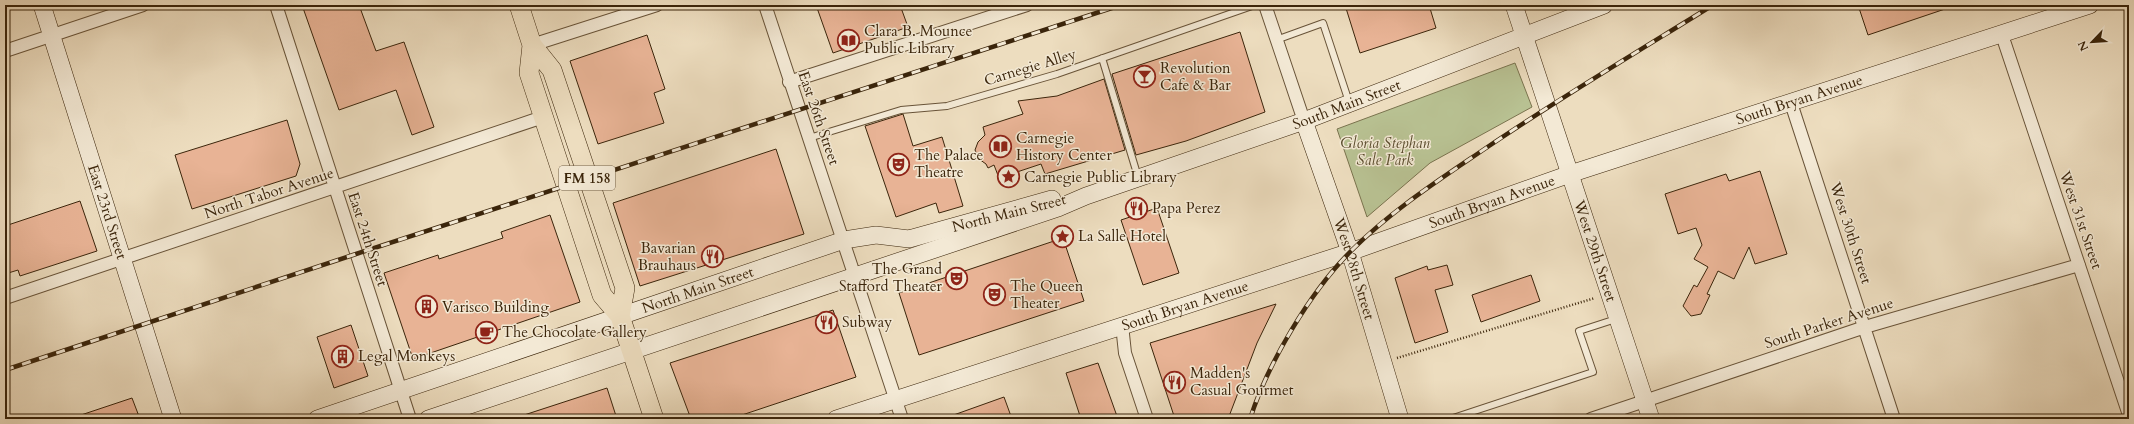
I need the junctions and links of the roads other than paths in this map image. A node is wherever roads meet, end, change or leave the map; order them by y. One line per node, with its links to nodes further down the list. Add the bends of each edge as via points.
1 (42, 5): 14 (street, East 23rd Street)
2 (143, 5): 14 (street)
3 (276, 5): 28 (street, East 24th Street)
4 (519, 5): 17 (main road, FM 158)
5 (657, 5): 17 (street)
6 (765, 5): 20 (street, East 26th Street)
7 (1255, 5): 19 (lane, Carnegie Alley)
8 (1265, 5): 16 (street)
9 (1514, 5): 15 (street, West 29th Street)
10 (1604, 5): 15 (street, South Main Street)
11 (2090, 5): 13 (street, South Bryan Avenue)
12 (1020, 6): 20 (street)
13 (2002, 35): 22 (street, South Bryan Avenue); 33 (street, West 31st Street)
14 (52, 36): 18 (street); 32 (street, East 23rd Street)
15 (1524, 37): 21 (street, South Main Street); 26 (street, West 29th Street)
16 (1276, 40): 21 (lane, via 1323,23); 24 (street)
17 (532, 45): 23 (main road, FM 158, via 529,73); 36 (main road, FM 158, via 552,70 626,288)
18 (5, 51)
19 (1102, 58): 25 (lane, Carnegie Alley, via 947,106 901,110); 27 (lane)
20 (790, 82): 25 (street, East 26th Street)
21 (1350, 103): 24 (street, South Main Street)
22 (1791, 103): 26 (street, South Bryan Avenue); 39 (street, West 30th Street)
23 (543, 117): 28 (street, North Tabor Avenue); 36 (main road, FM 158, via 602,295)
24 (1304, 121): 27 (street, South Main Street); 31 (street, West 28th Street)
25 (808, 138): 30 (street, East 26th Street)
26 (1570, 174): 31 (street, South Bryan Avenue); 37 (street, West 29th Street)
27 (1138, 178): 29 (street, South Main Street)
28 (334, 188): 32 (street, North Tabor Avenue); 41 (street, East 24th Street)
29 (1086, 196): 30 (street, North Main Street, via 1058,197 908,239 876,235); 34 (street, North Main Street, via 1058,208)
30 (844, 240): 34 (street, East 26th Street); 36 (street, North Main Street)
31 (1350, 252): 38 (street, South Bryan Avenue); 53 (street, West 28th Street)
32 (122, 259): 35 (street, North Tabor Avenue); 45 (street, East 23rd Street)
33 (2080, 265): 39 (street, South Parker Avenue); 44 (street, West 31st Street)
34 (855, 275): 40 (street, North Main Street); 42 (street, East 26th Street)
35 (5, 298)
36 (620, 316): 40 (main road, FM 158); 41 (street, North Main Street)
37 (1618, 319): 43 (street, West 29th Street); 54 (lane, via 1579,331 1593,372)
38 (1122, 325): 42 (street, South Bryan Avenue); 52 (street, via 1125,353)
39 (1865, 327): 43 (street, South Parker Avenue); 57 (street, West 30th Street)
40 (631, 351): 48 (street, North Main Street); 49 (main road, FM 158)
41 (400, 391): 46 (street, North Main Street); 47 (street, East 24th Street)
42 (895, 399): 50 (street, South Bryan Avenue); 51 (street, East 26th Street)
43 (1645, 401): 55 (street, South Parker Avenue); 56 (street, West 29th Street)
44 (2129, 415)
45 (173, 419)
46 (317, 419)
47 (410, 419)
48 (428, 419)
49 (654, 419)
50 (836, 419)
51 (902, 419)
52 (1147, 419)
53 (1400, 419)
54 (1450, 419)
55 (1591, 419)
56 (1651, 419)
57 (1894, 419)

